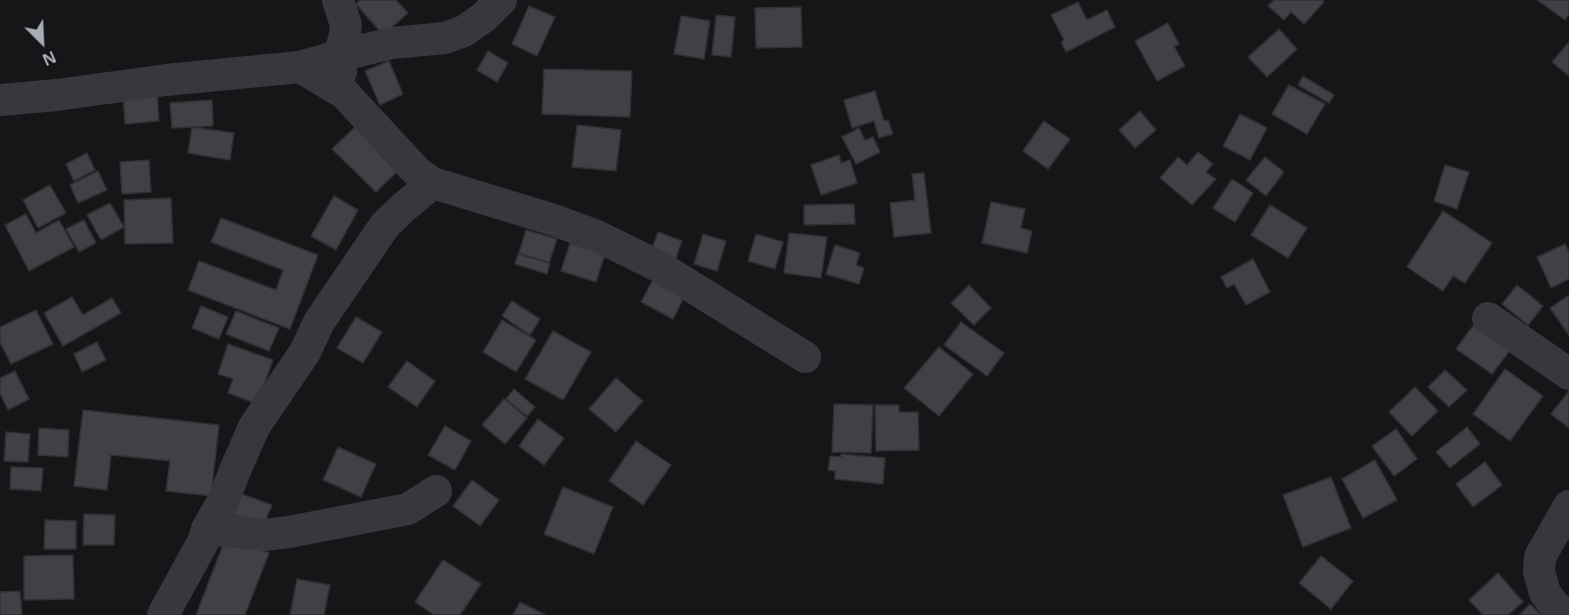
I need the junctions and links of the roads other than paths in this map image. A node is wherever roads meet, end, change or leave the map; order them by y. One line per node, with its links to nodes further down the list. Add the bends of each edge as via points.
1 (338, 0): 3 (street, via 346,25)
2 (501, 0): 3 (street, via 464,31 445,38)
3 (339, 56): 4 (street); 5 (street)
4 (300, 67): 5 (street); 6 (street)
5 (345, 93): 7 (street, via 418,173)
6 (0, 100)
7 (434, 183): 9 (street, via 597,236 660,267); 13 (street, via 385,225 319,322 305,352 254,427)
8 (1488, 318): 10 (street)
9 (806, 357)
10 (1569, 374)
11 (436, 491): 13 (street, via 408,509 289,532 264,535)
12 (1569, 506): 15 (street, via 1540,557 1539,572 1545,593)
13 (207, 529): 14 (street)
14 (163, 615)
15 (1562, 615)

